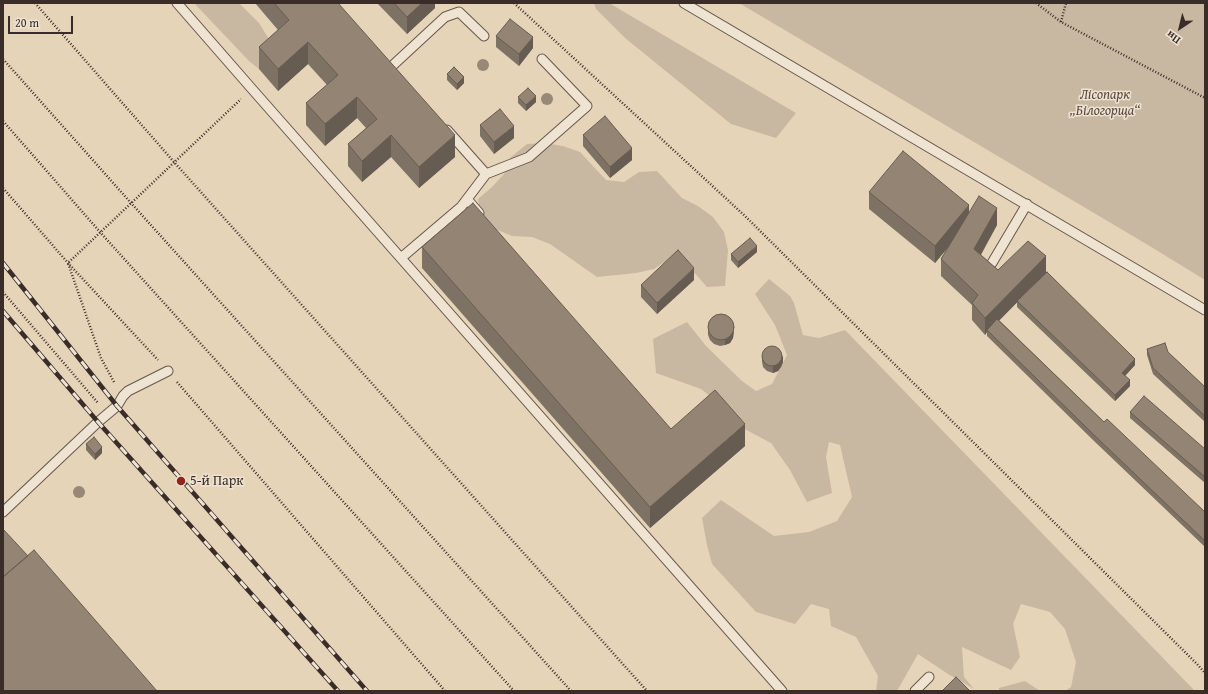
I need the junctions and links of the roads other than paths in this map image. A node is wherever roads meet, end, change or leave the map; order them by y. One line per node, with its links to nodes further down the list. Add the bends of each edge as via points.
1 (177, 3): 11 (lane)
2 (684, 3): 9 (lane)
3 (484, 36): 5 (lane, via 459,12 445,17)
4 (542, 59): 7 (lane, via 587,106 529,157)
5 (391, 67)
6 (438, 120): 7 (lane)
7 (486, 174): 8 (lane)
8 (467, 199): 10 (lane); 11 (lane)
9 (1027, 204): 12 (lane); 13 (lane)
10 (487, 222)
11 (401, 258): 17 (lane)
12 (992, 264)
13 (1205, 310)
14 (168, 371): 15 (lane, via 122,396 117,406)
15 (3, 512)
16 (928, 677): 18 (lane)
17 (782, 691)
18 (915, 691)

